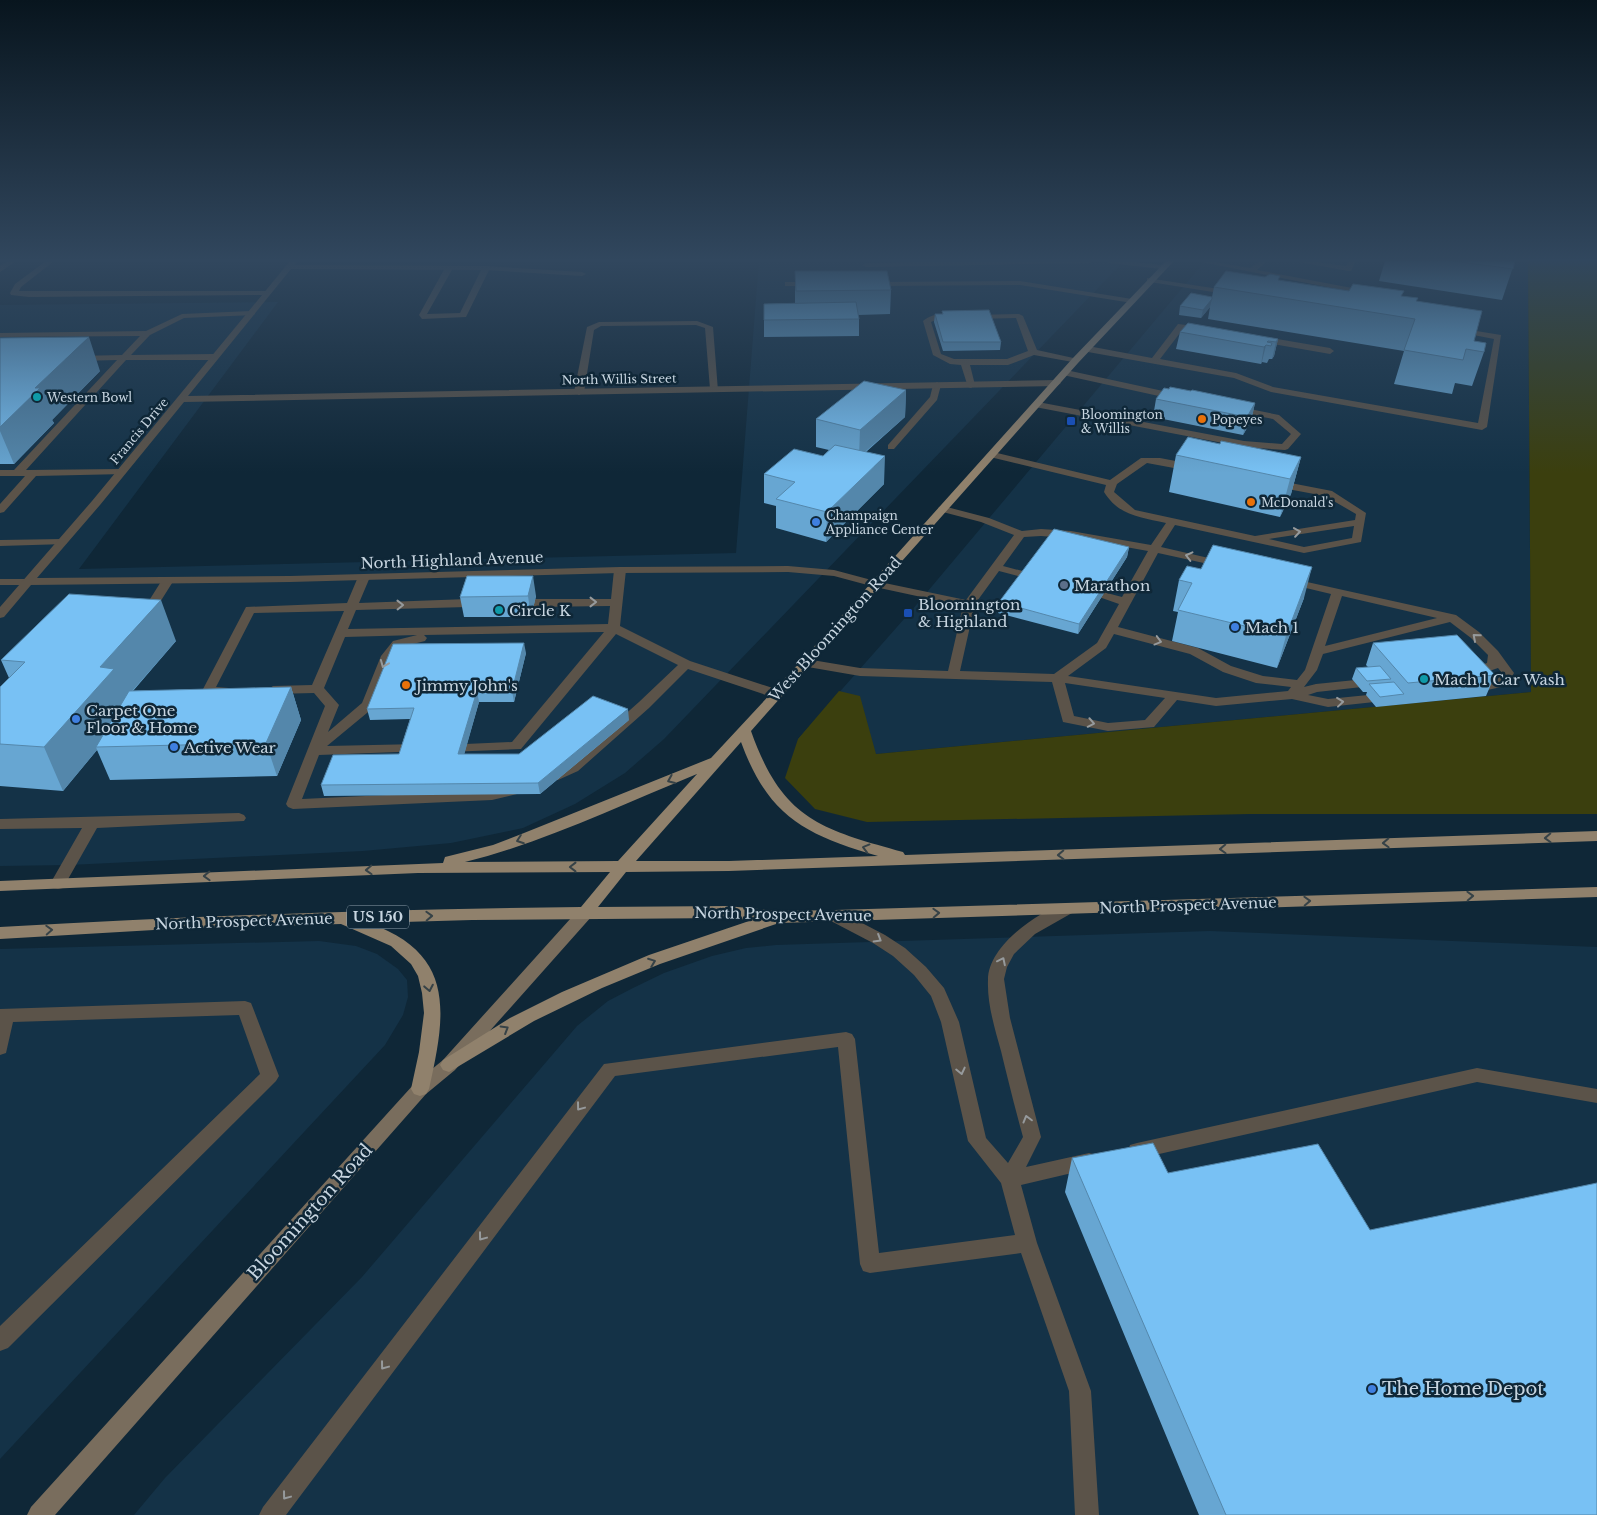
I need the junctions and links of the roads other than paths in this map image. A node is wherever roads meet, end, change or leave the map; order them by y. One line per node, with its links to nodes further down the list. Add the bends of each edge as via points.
1 (236, 332): 15 (street, Francis Drive)
2 (590, 332): 26 (street)
3 (709, 332): 25 (street)
4 (930, 332): 19 (street, via 937,355 953,362)
5 (1025, 332): 14 (street)
6 (1104, 332): 12 (main road, West Bloomington Road)
7 (1177, 332): 18 (street)
8 (1469, 332): 18 (street, via 1498,336 1482,426 1272,389 1236,376)
9 (147, 333): 10 (street); 17 (street)
10 (0, 335)
11 (1246, 337): 13 (street)
12 (1088, 349): 18 (street); 20 (main road, West Bloomington Road)
13 (1330, 351)
14 (1033, 352): 19 (street, via 1008,362); 20 (street)
15 (215, 357): 17 (street); 27 (street, Francis Drive)
16 (67, 358): 17 (street)
17 (124, 358): 36 (street)
18 (1154, 361)
19 (964, 362): 24 (street)
20 (1075, 362): 21 (main road, West Bloomington Road)
21 (1066, 373): 22 (main road, West Bloomington Road); 28 (street)
22 (1057, 383): 24 (street, North Willis Street); 29 (main road, West Bloomington Road)
23 (937, 385): 24 (street, North Willis Street); 25 (street, North Willis Street); 31 (street, via 934,398)
24 (971, 385)
25 (715, 389): 26 (street, North Willis Street)
26 (579, 392): 27 (street, North Willis Street)
27 (182, 399): 34 (street, Francis Drive)
28 (1188, 399)
29 (1038, 404): 30 (street, via 1244,444 1284,447 1296,434 1276,417); 32 (main road, West Bloomington Road)
30 (1227, 407)
31 (891, 447)
32 (993, 455): 37 (street); 39 (main road, West Bloomington Road)
33 (34, 472): 34 (lane); 36 (lane); 38 (street)
34 (121, 472): 44 (street, Francis Drive)
35 (0, 473): 36 (lane)
36 (17, 473)
37 (1112, 483): 40 (street, via 1109,492 1131,512); 41 (street, via 1145,460 1160,461 1328,493 1361,513)
38 (1, 508)
39 (943, 509): 42 (lane); 56 (main road, West Bloomington Road)
40 (1172, 521): 43 (street); 46 (street)
41 (1360, 522): 43 (street, one-way to 41); 43 (street, via 1357,540 1304,550)
42 (1021, 534): 46 (street, via 1067,534); 47 (lane)
43 (1249, 538)
44 (62, 542): 45 (street); 55 (street, Francis Drive)
45 (0, 544)
46 (1154, 548): 48 (street, one-way to 46); 60 (street)
47 (995, 567): 50 (lane); 63 (lane)
48 (1232, 567)
49 (620, 570): 51 (street, North Highland Avenue); 56 (street, North Highland Avenue, via 788,569 834,573); 59 (street)
50 (1026, 575)
51 (364, 577): 53 (street, North Highland Avenue); 64 (street)
52 (1281, 578): 57 (street)
53 (168, 580): 55 (street, North Highland Avenue); 66 (street, via 148,615)
54 (0, 582): 55 (street, North Highland Avenue)
55 (28, 582): 65 (street, Francis Drive)
56 (875, 584): 63 (lane); 74 (main road, West Bloomington Road)
57 (1338, 592): 67 (street); 72 (street)
58 (1102, 595): 60 (street)
59 (616, 602): 62 (street, one-way to 59); 69 (street)
60 (1126, 602): 70 (street)
61 (468, 603): 64 (street, one-way to 61)
62 (534, 603)
63 (969, 604): 76 (street)
64 (352, 608): 71 (street); 82 (street, via 250,610 208,691)
65 (0, 614)
66 (138, 616)
67 (1452, 618): 72 (street); 73 (street, one-way to 67)
68 (578, 628): 69 (street); 71 (street); 89 (street, one-way to 89, via 562,633 416,638 397,644 387,656 368,705)
69 (614, 628): 75 (street); 89 (street, via 516,746)
70 (1111, 629): 78 (street, via 1102,645); 84 (street, one-way to 84, via 1194,651 1227,669)
71 (341, 633): 81 (street)
72 (1317, 652): 84 (street, via 1311,670)
73 (1494, 654): 77 (street, via 1494,665); 80 (street, via 1508,673 1501,683)
74 (806, 663): 76 (street, via 860,672); 85 (main road, West Bloomington Road)
75 (686, 664): 85 (street); 91 (street, via 572,768)
76 (953, 674): 78 (street)
77 (1466, 675)
78 (1057, 678): 86 (street); 86 (street, one-way to 86, via 1068,719 1108,727 1149,724)
79 (1381, 682): 84 (street)
80 (1478, 688)
81 (317, 689): 83 (street); 89 (street, via 332,705)
82 (238, 690)
83 (258, 690)
84 (1296, 690): 86 (street, via 1216,702); 87 (street, one-way to 87, via 1328,703)
85 (777, 694): 88 (main road, West Bloomington Road)
86 (1174, 696)
87 (1393, 697)
88 (744, 730): 90 (main road, West Bloomington Road); 97 (main road, one-way to 88, via 850,843 791,810 777,798 764,778)
89 (314, 750): 92 (street, via 293,804 492,795)
90 (716, 761): 98 (main road, West Bloomington Road); 99 (main road, one-way to 99, via 497,849)
91 (541, 783)
92 (525, 788)
93 (238, 818): 94 (street)
94 (92, 823): 95 (street); 100 (street)
95 (0, 824)
96 (1597, 836): 97 (main road, one-way to 97)
97 (913, 860): 98 (main road)
98 (622, 867): 99 (main road, one-way to 99); 104 (main road, West Bloomington Road)
99 (418, 868): 100 (main road, one-way to 100)
100 (58, 884): 101 (main road)
101 (0, 886)
102 (1597, 892): 103 (main road, North Prospect Avenue, one-way to 102)
103 (1066, 909): 105 (main road, North Prospect Avenue, one-way to 103); 114 (street, one-way to 103, via 1032,1137 1001,1018 996,979 1008,950 1029,930)
104 (586, 912): 106 (main road, North Prospect Avenue, via 727,912); 107 (main road, North Prospect Avenue / US 150, one-way to 104); 111 (main road, Bloomington Road)
105 (835, 916): 106 (main road, North Prospect Avenue); 114 (street, one-way to 114, via 899,952 938,993 950,1022 976,1141)
106 (781, 917): 111 (main road, one-way to 106, via 540,1009 692,946)
107 (342, 918): 108 (main road, North Prospect Avenue / US 150, one-way to 107, via 170,923); 112 (main road, one-way to 112, via 403,946 426,971 431,993 431,1020)
108 (0, 933)
109 (3, 1016): 110 (street); 116 (street, via 245,1008 270,1076)
110 (0, 1048)
111 (449, 1065): 112 (main road, Bloomington Road)
112 (420, 1089): 117 (main road, Bloomington Road)
113 (1597, 1096): 114 (street, via 1476,1075)
114 (1010, 1179): 115 (street)
115 (1027, 1243): 118 (street, one-way to 118, via 870,1264 846,1038 610,1068); 119 (street, via 1080,1391)
116 (0, 1341)
117 (39, 1515)
118 (271, 1515)
119 (1087, 1515)

